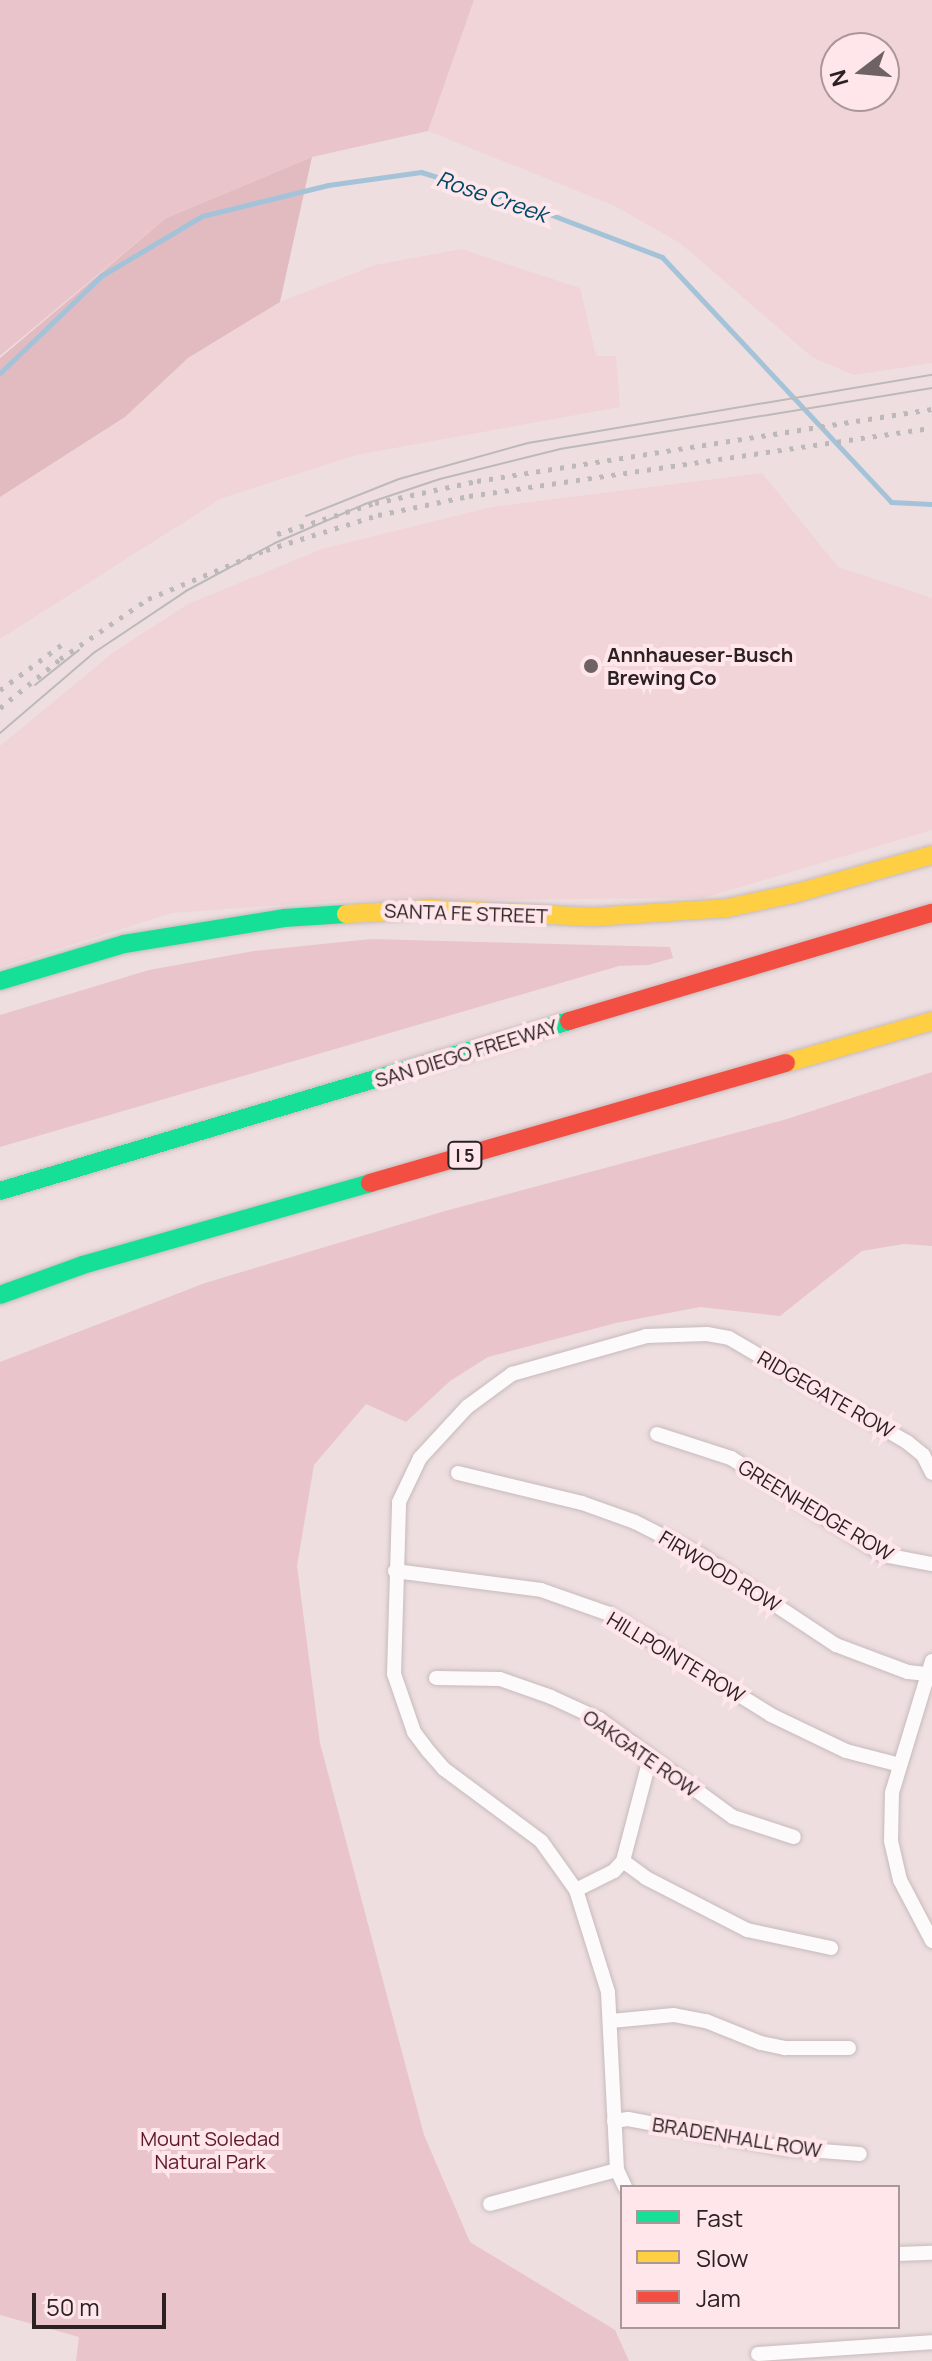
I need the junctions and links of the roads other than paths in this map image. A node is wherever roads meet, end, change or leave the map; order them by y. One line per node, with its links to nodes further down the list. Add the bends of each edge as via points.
1 (932, 855): 3 (main road, SANTA FE STREET, via 727,908 593,917 430,909 315,914 124,944)
2 (932, 913): 5 (main road, SAN DIEGO FREEWAY)
3 (0, 981)
4 (932, 1021): 8 (main road, I 5, via 83,1265)
5 (88, 1167): 6 (main road); 7 (main road, SAN DIEGO FREEWAY)
6 (0, 1181)
7 (0, 1191)
8 (0, 1295)
9 (657, 1434): 12 (street, GREENHEDGE ROW, via 731,1458 884,1555)
10 (458, 1473): 14 (street, FIRWOOD ROW, via 582,1503 635,1522 700,1555 836,1645 908,1672)
11 (932, 1473): 13 (street, RIDGEGATE ROW, via 923,1455 907,1442 729,1338 646,1336 512,1374 467,1407 420,1458 399,1502)
12 (932, 1564)
13 (395, 1571): 17 (street, HILLPOINTE ROW, via 541,1590 609,1614 771,1715 846,1751); 20 (street, via 394,1674 414,1732 444,1769 541,1841)
14 (930, 1667): 17 (street)
15 (436, 1678): 16 (street, OAKGATE ROW, via 500,1679 551,1697 599,1719)
16 (650, 1758): 18 (street, OAKGATE ROW, via 733,1817); 19 (street)
17 (900, 1765): 21 (street, via 892,1793 891,1841 900,1880)
18 (794, 1837)
19 (623, 1861): 20 (street); 22 (street, via 747,1930)
20 (576, 1890): 23 (street, via 608,1992)
21 (932, 1941)
22 (831, 1948)
23 (611, 2021): 24 (street, via 674,2015 785,2048); 25 (street)
24 (849, 2048)
25 (614, 2121): 26 (street, BRADENHALL ROW, via 628,2119 783,2148); 27 (street)
26 (860, 2154)
27 (617, 2170): 28 (street); 29 (street)
28 (624, 2185)
29 (490, 2204)
30 (932, 2253): 31 (street)
31 (900, 2254)
32 (932, 2342): 33 (street)
33 (758, 2354)

